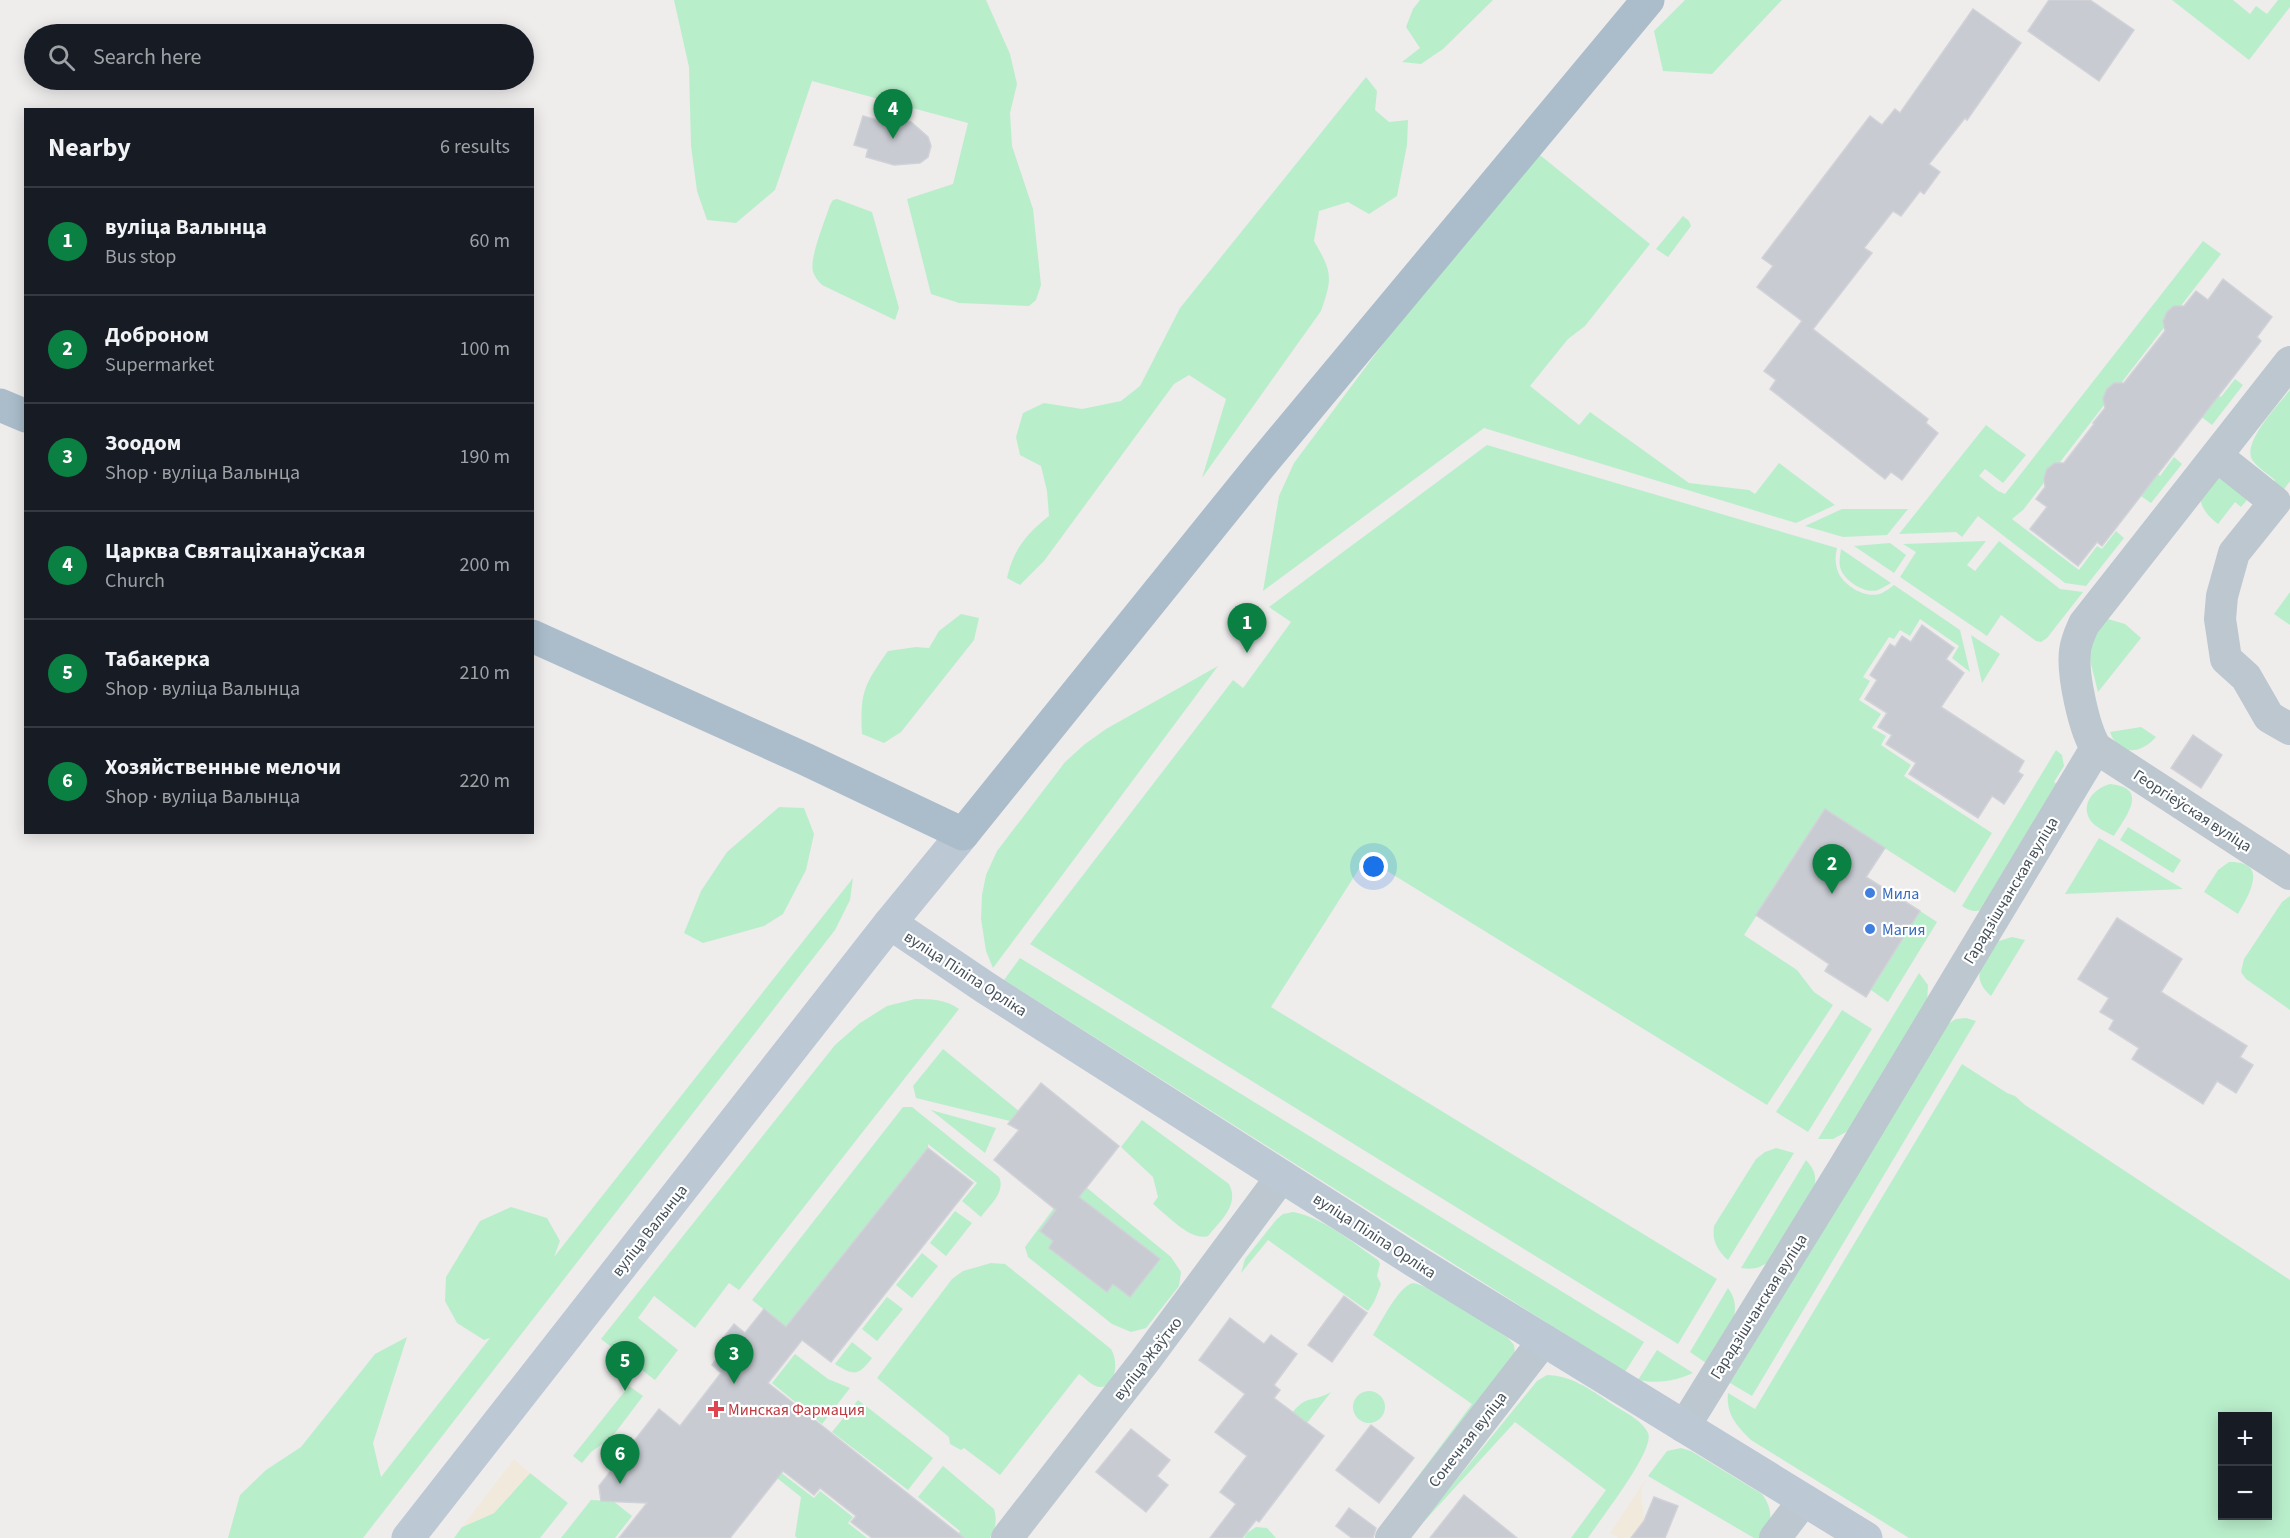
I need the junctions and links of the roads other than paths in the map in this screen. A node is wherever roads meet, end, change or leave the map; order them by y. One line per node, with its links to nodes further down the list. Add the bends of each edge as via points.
1 (1648, 0): 9 (main road, via 1259,467)
2 (2290, 362): 5 (street)
3 (0, 405): 4 (main road)
4 (24, 415)
5 (2217, 456): 7 (street, via 2275,502 2234,554 2222,596 2220,620 2226,659 2246,677 2270,717); 8 (street, via 2077,638 2075,669 2086,725)
6 (534, 637): 9 (main road)
7 (2290, 729)
8 (2096, 748): 10 (street, Георгіеўская вуліца); 14 (street, Гарадзішчанская вуліца)
9 (963, 834): 11 (street, вуліца Валынца)
10 (2290, 874)
11 (890, 923): 12 (street, вуліца Піліпа Орліка); 16 (street, вуліца Валынца)
12 (1282, 1176): 13 (street, вуліца Піліпа Орліка); 17 (street, вуліца Жаўтко)
13 (1544, 1340): 14 (street, вуліца Піліпа Орліка); 18 (street, Сонечная вуліца)
14 (1684, 1426): 15 (street, вуліца Піліпа Орліка)
15 (1804, 1500): 19 (street); 20 (street, вуліца Піліпа Орліка)
16 (408, 1538)
17 (1007, 1538)
18 (1390, 1538)
19 (1775, 1538)
20 (1866, 1538)

